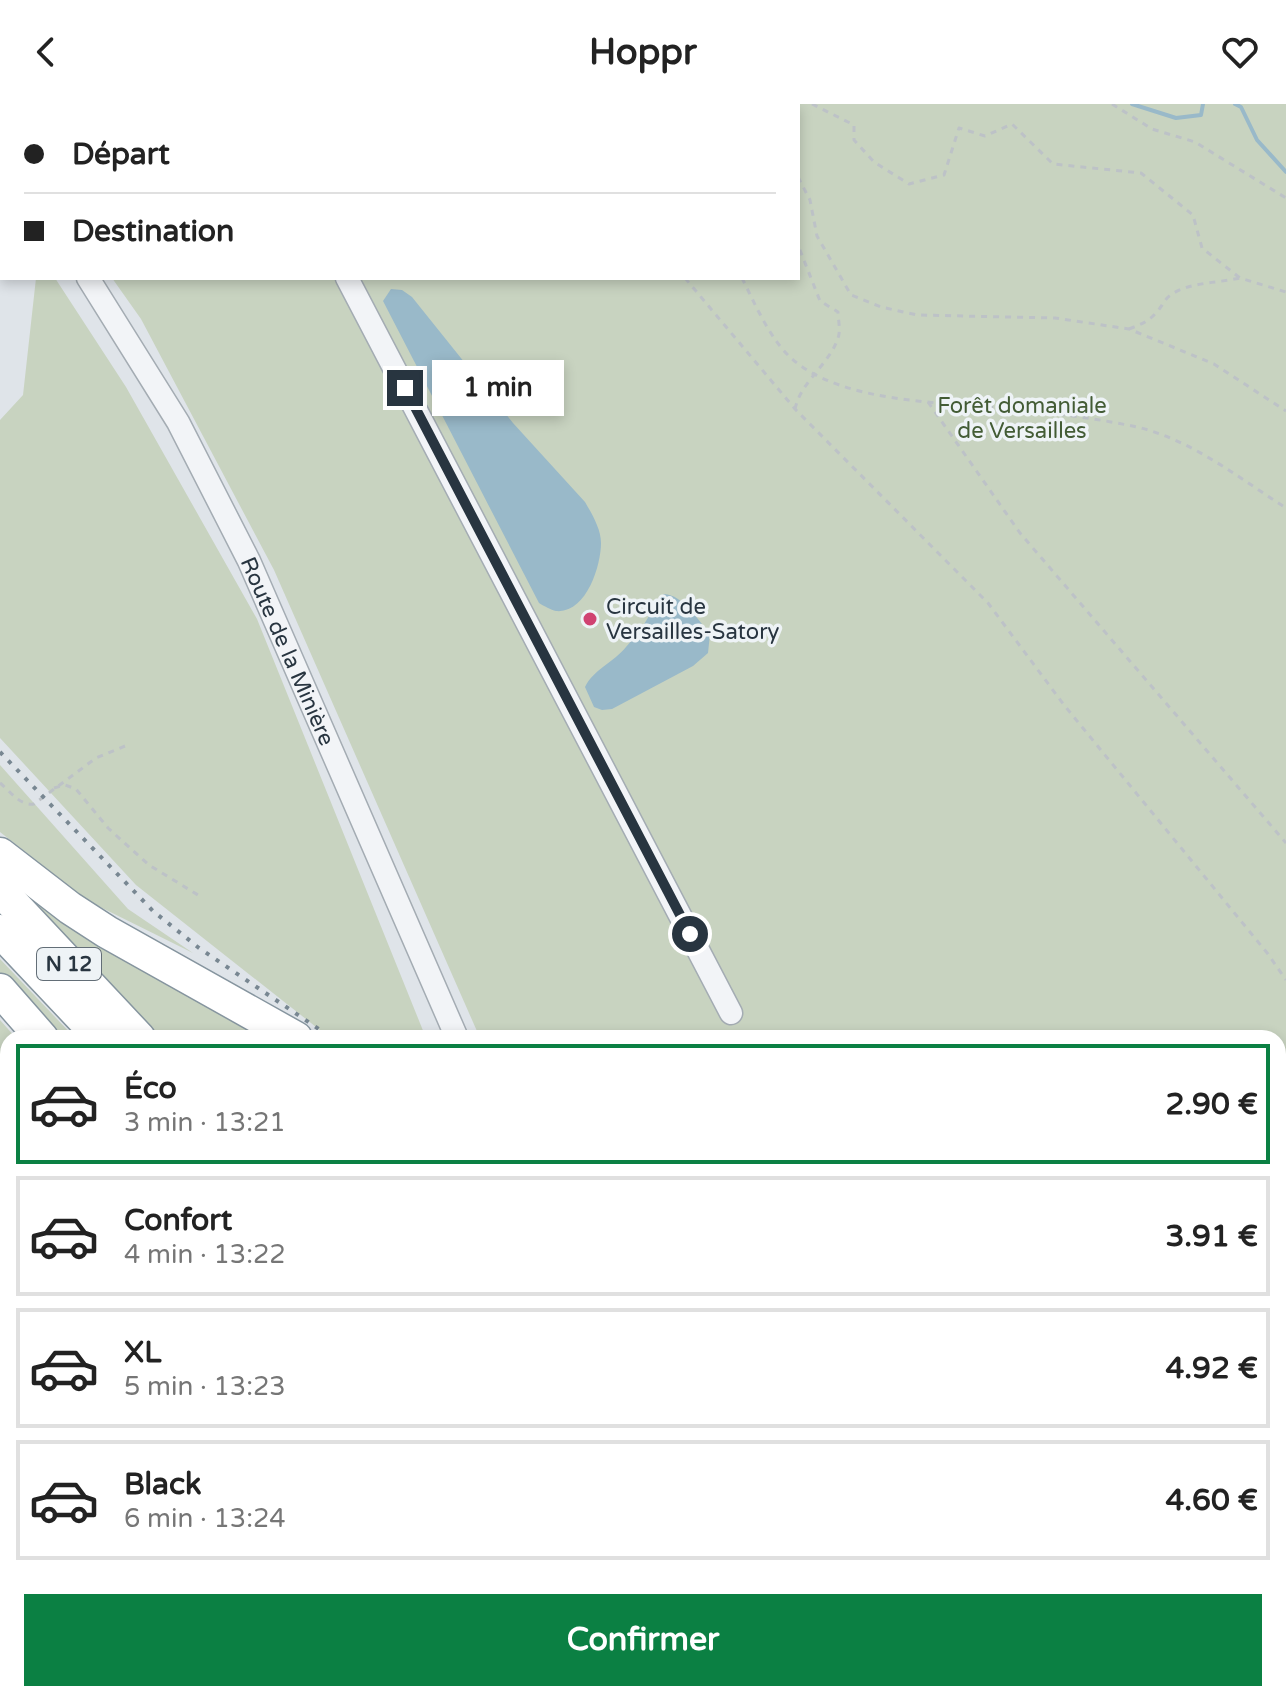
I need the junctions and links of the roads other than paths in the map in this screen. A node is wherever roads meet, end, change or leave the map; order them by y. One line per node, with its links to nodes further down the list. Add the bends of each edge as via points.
1 (89, 280): 12 (street, Route de la Minière, via 178,422 249,561)
2 (348, 280): 7 (street)
3 (0, 854): 11 (highway, via 107,932)
4 (0, 890): 10 (highway, N 12)
5 (0, 931): 9 (highway, N 12)
6 (0, 990): 8 (highway)
7 (731, 1013)
8 (35, 1030)
9 (93, 1030)
10 (131, 1030)
11 (282, 1030)
12 (454, 1030)

